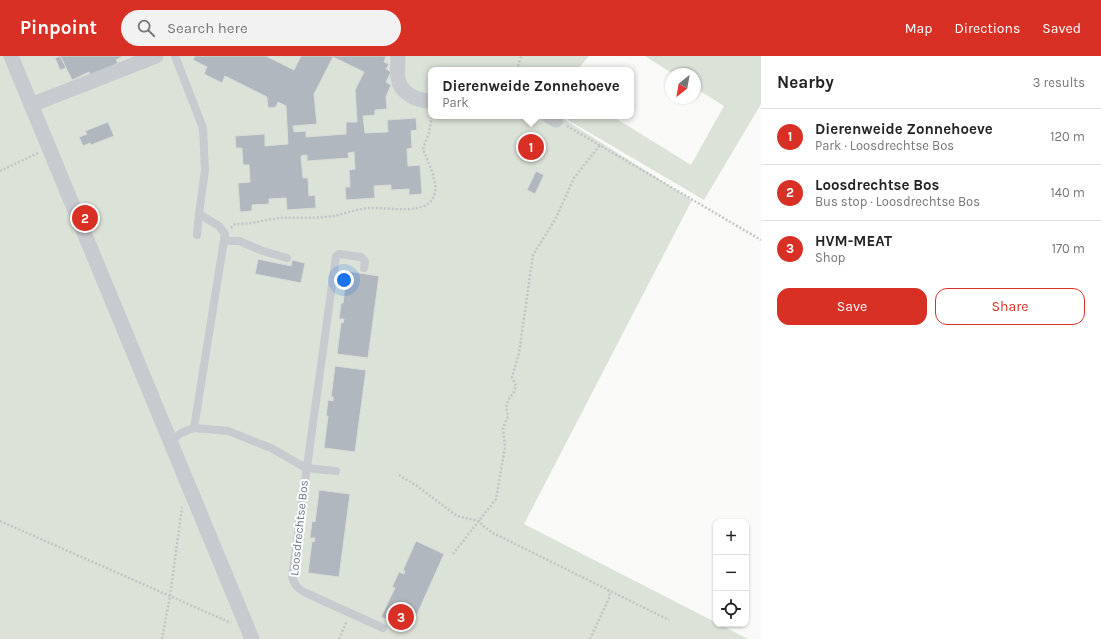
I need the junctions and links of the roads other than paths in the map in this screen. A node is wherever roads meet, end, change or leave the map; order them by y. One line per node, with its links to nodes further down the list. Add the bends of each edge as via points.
1 (11, 56): 6 (street)
2 (156, 56): 6 (street)
3 (175, 56): 7 (lane, via 203,128 205,170)
4 (398, 56): 5 (street, via 398,79 403,88 411,96)
5 (428, 101)
6 (31, 106): 13 (street)
7 (199, 214): 8 (lane); 9 (lane, via 219,226)
8 (197, 235)
9 (224, 237): 10 (lane); 12 (lane)
10 (286, 258)
11 (364, 268): 14 (lane, Loosdrechtse Bos, via 365,261 361,257 339,254 336,256)
12 (194, 428): 13 (lane, via 181,433); 14 (lane, Loosdrechtse Bos, via 228,431 271,448)
13 (171, 441): 17 (street)
14 (306, 468): 15 (lane, Loosdrechtse Bos); 16 (lane, Loosdrechtse Bos, via 293,582 306,593)
15 (336, 471)
16 (383, 628)
17 (250, 634)

